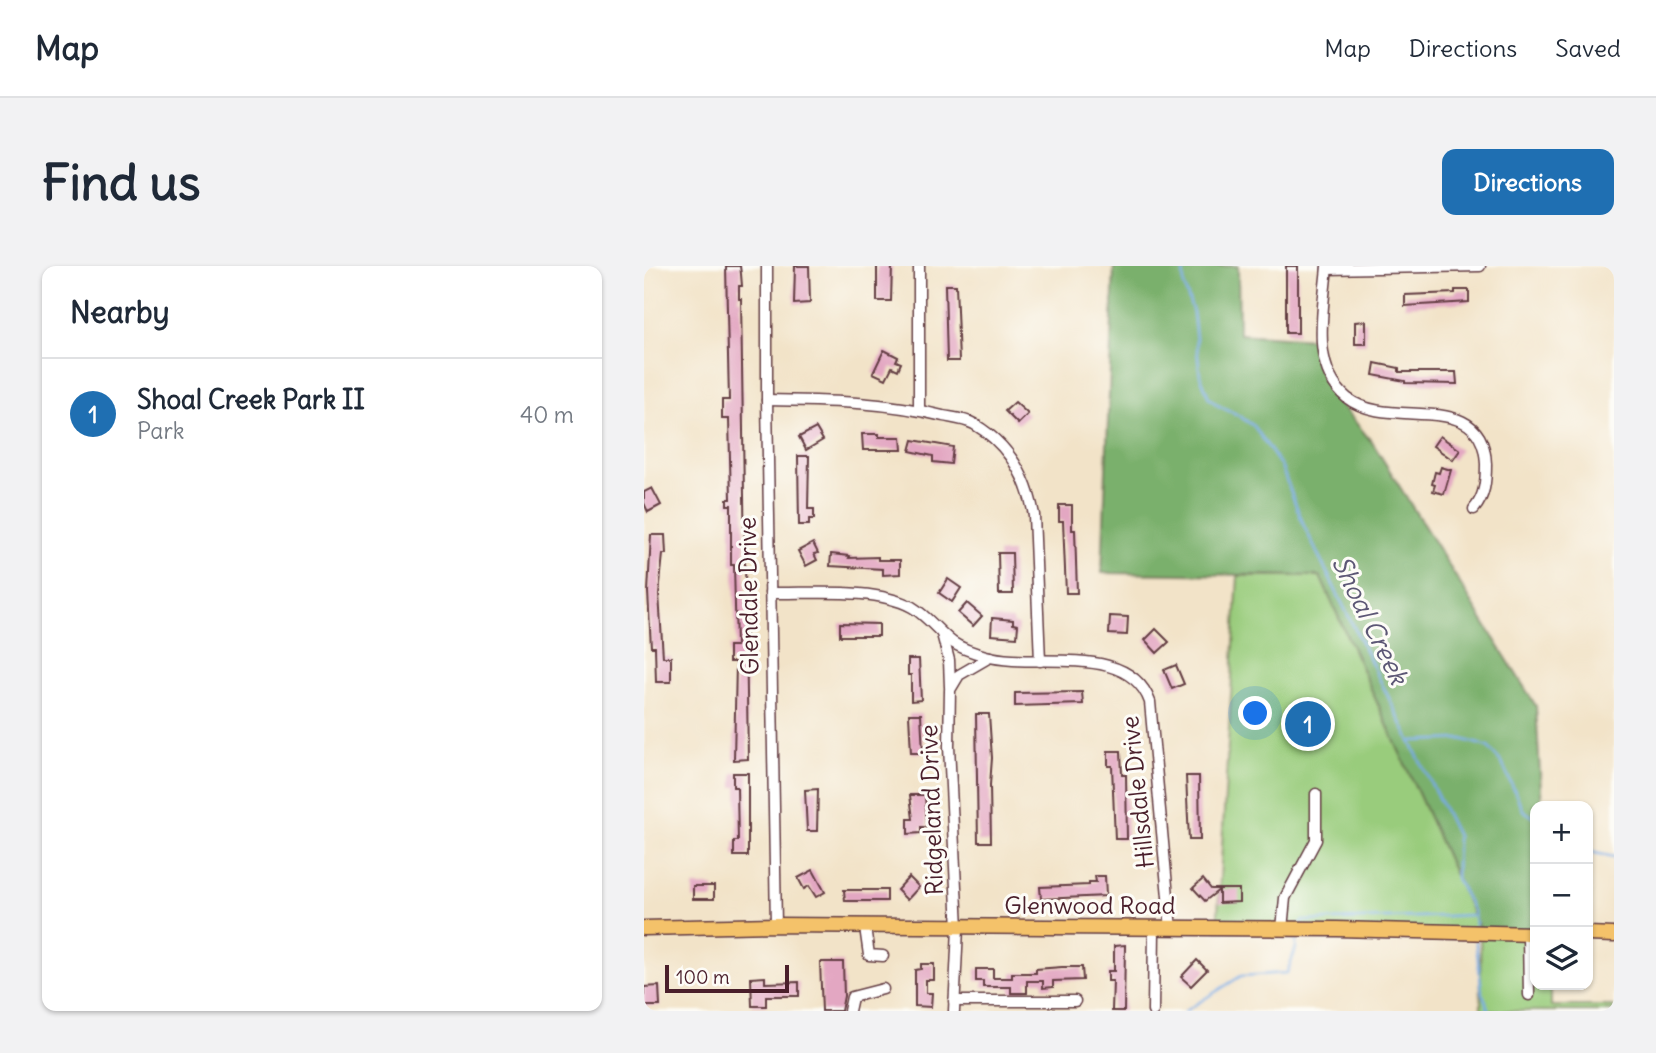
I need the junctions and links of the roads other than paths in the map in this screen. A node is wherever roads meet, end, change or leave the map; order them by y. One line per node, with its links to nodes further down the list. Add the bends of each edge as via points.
1 (767, 266): 5 (street, Glendale Drive)
2 (919, 266): 6 (street)
3 (1480, 266): 4 (street)
4 (1326, 267): 7 (street, via 1322,342 1332,378 1347,398 1370,408 1458,419 1478,433 1486,468 1483,498)
5 (766, 400): 6 (street, via 839,401); 8 (street, Glendale Drive)
6 (919, 410): 11 (street, via 972,423 999,443 1030,491)
7 (1474, 509)
8 (770, 593): 9 (street, via 879,597 916,609); 14 (street, Glendale Drive)
9 (942, 632): 10 (street, via 953,642); 12 (street, Ridgeland Drive)
10 (990, 657): 11 (street, Hillsdale Drive); 12 (street, Ridgeland Drive, via 959,675)
11 (1040, 661): 19 (street, Hillsdale Drive, via 1114,667 1145,687 1155,737)
12 (950, 690): 17 (street, Ridgeland Drive)
13 (1315, 794): 20 (street, via 1316,840 1285,898)
14 (776, 925): 15 (main road, Glenwood Road); 16 (main road, Glenwood Road)
15 (866, 927): 17 (main road, Glenwood Road); 24 (street, via 869,955)
16 (644, 928)
17 (958, 928): 18 (main road, Glenwood Road); 29 (street, Ridgeland Drive)
18 (1154, 929): 19 (main road, Glenwood Road); 31 (street)
19 (1171, 929): 20 (main road, Glenwood Road)
20 (1282, 929): 21 (main road, Glenwood Road)
21 (1530, 934)
22 (1593, 934): 23 (main road)
23 (1614, 935)
24 (883, 956)
25 (1530, 975): 27 (street)
26 (883, 989): 30 (street, via 865,990 852,997)
27 (1529, 995)
28 (1075, 1001): 29 (street)
29 (954, 1006)
30 (849, 1011)
31 (1153, 1011)

